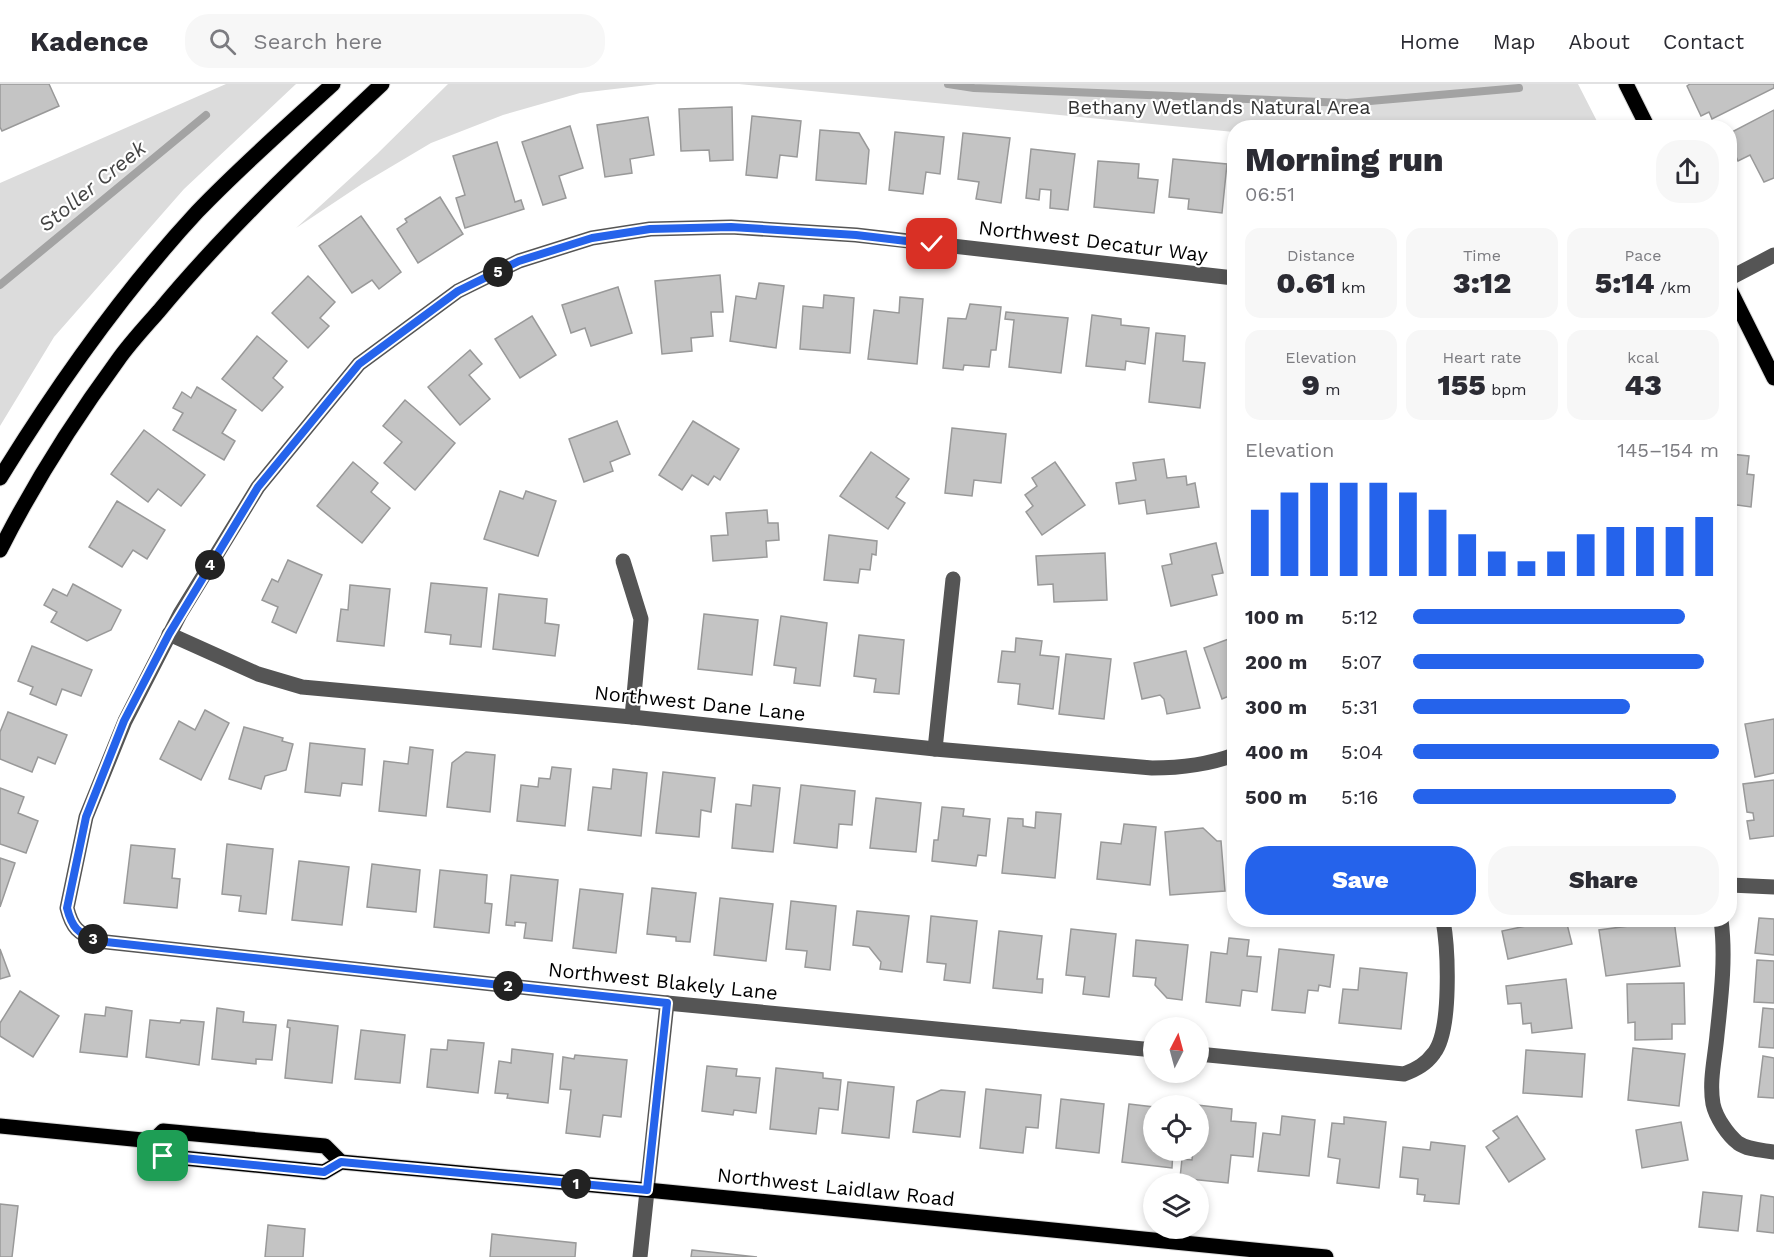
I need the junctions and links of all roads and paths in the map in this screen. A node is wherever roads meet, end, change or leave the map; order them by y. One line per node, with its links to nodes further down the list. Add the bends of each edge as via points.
1 (333, 84): 10 (main road, via 198,212 145,273 83,352)
2 (382, 84): 11 (main road, via 239,220 119,359 60,444)
3 (1626, 84): 4 (main road)
4 (1644, 120)
5 (1774, 255): 6 (street)
6 (1737, 274)
7 (1227, 277): 14 (street, Northwest Decatur Way, via 856,235 731,227 650,229 592,238 519,261 458,291 359,364 258,487)
8 (1737, 304): 9 (main road)
9 (1774, 378)
10 (0, 478)
11 (0, 549)
12 (623, 561): 15 (street, via 641,619)
13 (953, 579): 16 (street)
14 (169, 634): 15 (street, Northwest Dane Lane, via 258,674 302,687); 20 (street, Northwest Decatur Way, via 124,721 86,817 67,908)
15 (632, 717): 16 (street, Northwest Dane Lane)
16 (935, 749): 17 (street, Northwest Dane Lane, via 1152,768 1184,768)
17 (1227, 758)
18 (1737, 885): 19 (street)
19 (1774, 887)
20 (70, 919): 23 (street, Northwest Blakely Lane, via 79,934 97,941)
21 (1444, 927): 25 (street, via 1447,973 1443,1034 1436,1052 1422,1066 1404,1074)
22 (1722, 927): 28 (street, via 1711,1088 1714,1107 1739,1143)
23 (667, 1003): 24 (street, Northwest Blakely Lane); 30 (street)
24 (1143, 1049)
25 (1209, 1055)
26 (0, 1126): 27 (main road)
27 (153, 1141): 29 (main road, via 163,1131 325,1146); 29 (main road, Northwest Laidlaw Road, via 163,1156 324,1172)
28 (1774, 1152)
29 (341, 1162): 30 (main road, Northwest Laidlaw Road)
30 (647, 1190): 31 (street); 32 (main road, Northwest Laidlaw Road)
31 (640, 1257)
32 (1326, 1257)

